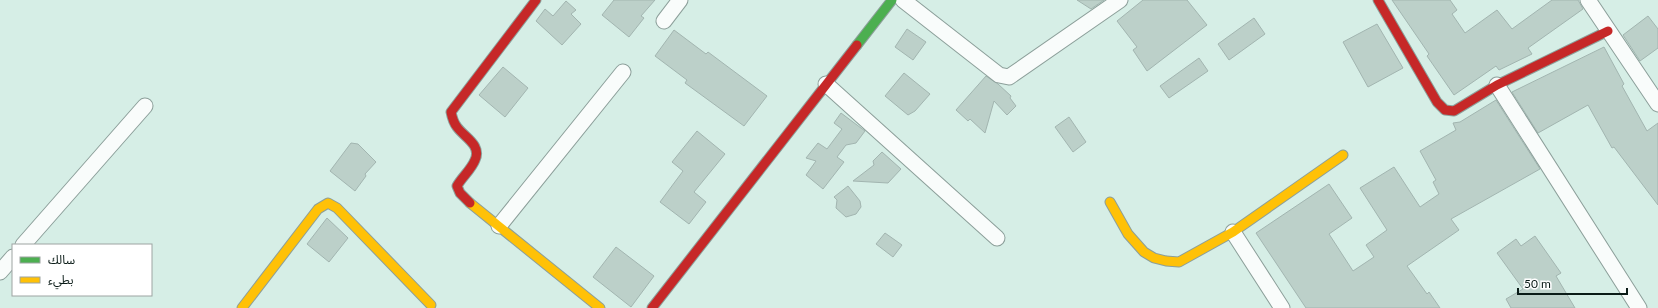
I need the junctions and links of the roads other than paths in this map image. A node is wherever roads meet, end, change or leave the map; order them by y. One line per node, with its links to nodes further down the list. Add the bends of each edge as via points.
1 (536, 0): 17 (street, via 451,112 457,128 475,145 478,153 476,160 457,186 460,193)
2 (680, 0): 8 (street)
3 (892, 0): 11 (street)
4 (903, 0): 5 (street, via 1004,77 1010,77)
5 (1120, 0)
6 (1378, 0): 12 (street, via 1437,102 1445,110 1454,111)
7 (1588, 0): 9 (street)
8 (664, 21)
9 (1608, 31): 12 (street); 13 (street)
10 (623, 72): 17 (street)
11 (826, 84): 19 (street); 26 (street)
12 (1497, 85): 28 (street)
13 (1658, 104)
14 (145, 106): 20 (street)
15 (1343, 155): 18 (street)
16 (1110, 202): 18 (street, via 1127,236 1157,259 1169,262 1179,262)
17 (498, 226): 25 (street)
18 (1234, 232): 27 (street)
19 (997, 238)
20 (24, 244)
21 (12, 258): 22 (street)
22 (0, 272)
23 (250, 305): 24 (street, via 318,209 328,203 337,208)
24 (431, 305)
25 (600, 308)
26 (652, 308)
27 (1282, 308)
28 (1639, 308)

